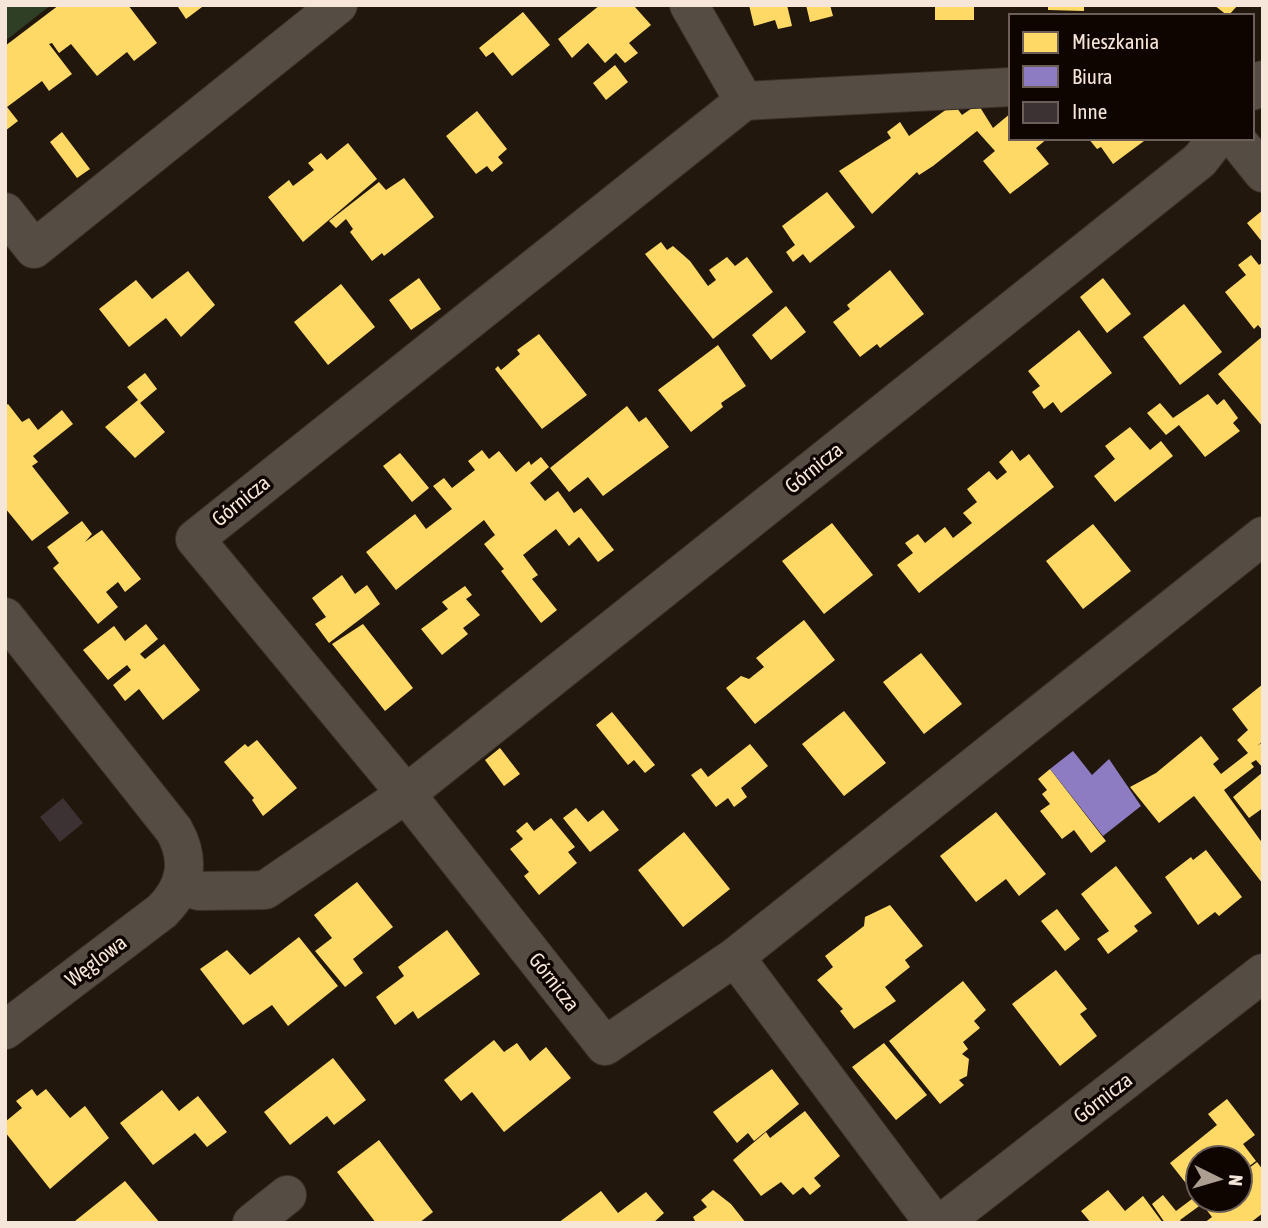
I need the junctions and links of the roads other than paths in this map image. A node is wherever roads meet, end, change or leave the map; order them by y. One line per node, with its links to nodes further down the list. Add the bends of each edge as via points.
1 (338, 5): 8 (street, via 34,249)
2 (689, 5): 4 (street)
3 (1009, 87): 4 (street)
4 (744, 101): 11 (street, Górnicza, via 195,539)
5 (1215, 140): 11 (street, Górnicza, via 1200,160)
6 (1237, 140): 7 (street)
7 (1263, 173)
8 (5, 212)
9 (1263, 537): 13 (street, Górnicza)
10 (5, 617): 12 (street, via 174,830 185,856)
11 (406, 793): 12 (street, Górnicza, via 265,890 199,891); 13 (street, Górnicza, via 604,1046)
12 (181, 886): 15 (street, Węglowa, via 162,911)
13 (734, 957): 18 (street)
14 (1263, 973): 19 (street, Górnicza)
15 (5, 1030)
16 (287, 1195): 17 (street)
17 (251, 1223)
18 (934, 1223)
19 (942, 1223)

